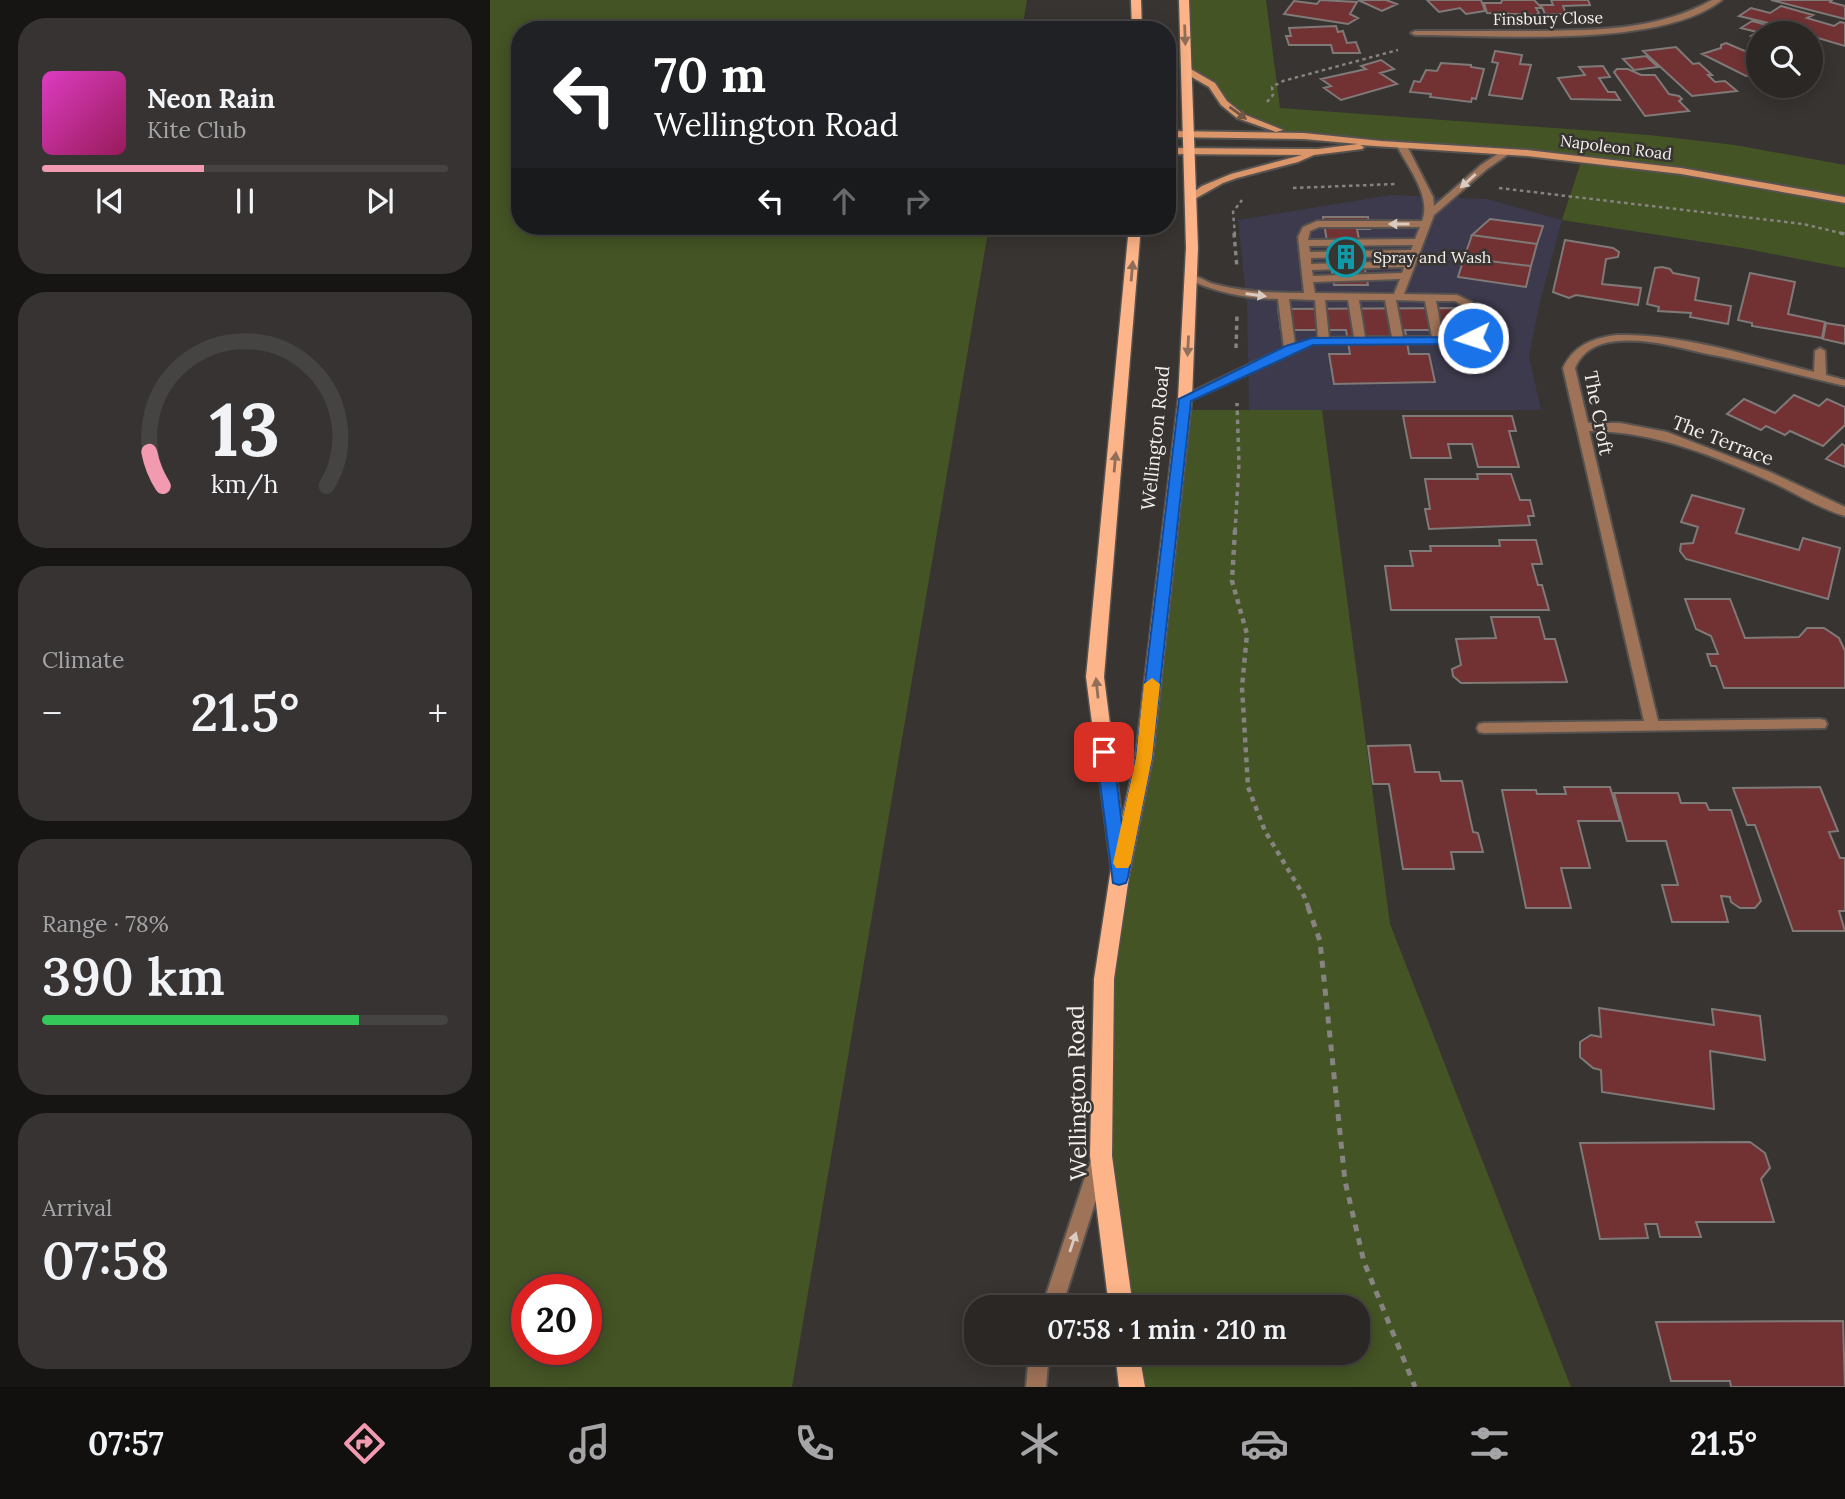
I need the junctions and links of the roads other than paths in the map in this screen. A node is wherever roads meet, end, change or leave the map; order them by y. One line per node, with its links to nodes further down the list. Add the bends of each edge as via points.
1 (1136, 0): 4 (main road)
2 (1184, 0): 6 (main road, Wellington Road, one-way to 6)
3 (1718, 0): 5 (street, Finsbury Close, via 1683,18 1621,30)
4 (1137, 21)
5 (1415, 33)
6 (1186, 70): 8 (main road, Wellington Road); 9 (main road, one-way to 9, via 1212,85 1240,116)
7 (1176, 134): 8 (main road, Napoleon Road)
8 (1189, 134): 9 (main road, Napoleon Road); 13 (main road, Wellington Road)
9 (1304, 136): 10 (main road, Napoleon Road)
10 (1381, 144): 11 (main road, Napoleon Road); 15 (main road, Napoleon Road)
11 (1402, 146): 14 (main road, Napoleon Road); 18 (street, via 1428,197)
12 (1176, 151): 13 (main road, Napoleon Road)
13 (1190, 151): 15 (main road, Napoleon Road); 16 (main road, Wellington Road)
14 (1508, 151): 17 (main road, Napoleon Road, via 1668,169); 18 (street, one-way to 18)
15 (1318, 152): 16 (main road, via 1285,165 1236,174)
16 (1191, 198): 26 (main road, Wellington Road)
17 (1845, 200)
18 (1428, 219): 20 (street); 21 (street, one-way to 21, via 1317,224 1306,229)
19 (1134, 235): 47 (main road, Wellington Road, one-way to 19, via 1095,677)
20 (1419, 242): 21 (street); 22 (street)
21 (1305, 249): 22 (street); 24 (street)
22 (1415, 253): 23 (street)
23 (1410, 264): 24 (street); 25 (street)
24 (1306, 267): 27 (street)
25 (1405, 276): 27 (street); 31 (street)
26 (1191, 277): 28 (street, one-way to 28, via 1238,292); 41 (main road, Wellington Road, one-way to 41)
27 (1308, 279): 30 (street)
28 (1283, 296): 30 (street); 37 (street)
29 (1353, 296): 30 (street); 31 (street); 35 (street)
30 (1315, 297): 34 (street)
31 (1394, 297): 32 (street); 36 (street)
32 (1430, 297): 33 (street); 33 (street, via 1465,300 1475,334 1464,340)
33 (1438, 340): 36 (street)
34 (1325, 341): 35 (street); 37 (street)
35 (1360, 341): 36 (street)
36 (1398, 341)
37 (1290, 349): 41 (street)
38 (1820, 351): 39 (street)
39 (1820, 377): 40 (street, The Croft); 42 (street, The Croft, via 1667,342 1604,340 1577,353 1569,368)
40 (1845, 383)
41 (1185, 399): 47 (main road, Wellington Road, via 1144,758)
42 (1581, 427): 43 (street, The Terrace, via 1620,427 1663,435); 45 (street, The Croft)
43 (1845, 512)
44 (1820, 724): 45 (street)
45 (1652, 725): 46 (street)
46 (1484, 727)
47 (1119, 877): 48 (main road, Wellington Road, via 1104,979)
48 (1101, 1156): 49 (street, one-way to 48); 50 (main road, Wellington Road)
49 (1056, 1295)
50 (1119, 1295)
51 (1038, 1365): 53 (street)
52 (1129, 1365): 54 (main road)
53 (1036, 1387)
54 (1132, 1387)

